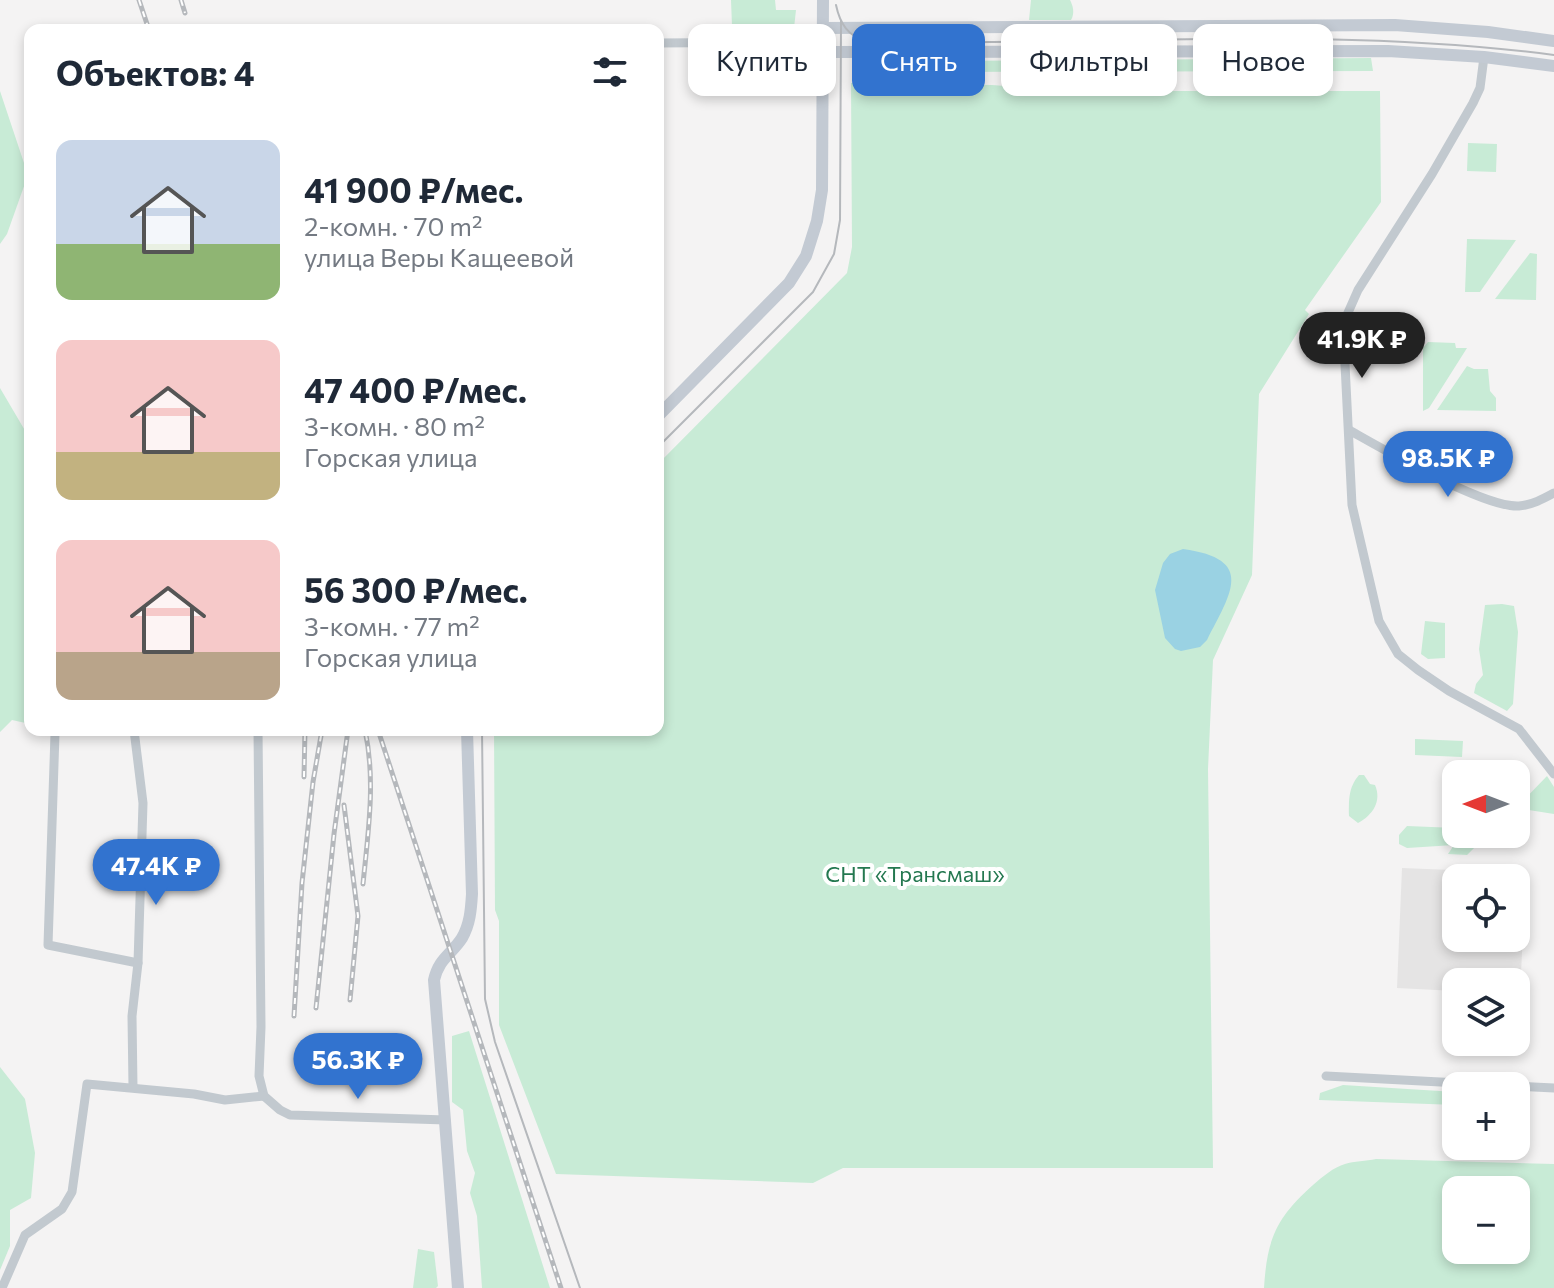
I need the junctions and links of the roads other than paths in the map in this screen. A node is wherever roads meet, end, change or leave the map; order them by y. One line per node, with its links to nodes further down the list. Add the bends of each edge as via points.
1 (823, 0): 2 (main road)
2 (823, 24)
3 (1177, 26): 6 (main road, via 1395,25)
4 (1001, 27): 5 (main road)
5 (836, 28)
6 (1554, 41)
7 (664, 43): 8 (street)
8 (688, 43)
9 (1001, 51): 11 (main road)
10 (1177, 51): 12 (main road, via 1388,51)
11 (836, 52)
12 (1484, 57): 13 (main road); 16 (street, via 1473,103 1348,308 1342,340)
13 (1554, 66)
14 (823, 96): 15 (main road, via 822,190 806,256 789,283)
15 (664, 410)
16 (1349, 430): 17 (street, via 1500,504 1520,506); 22 (street, via 1352,505 1379,621 1398,654 1449,691 1519,729)
17 (1554, 493)
18 (55, 736): 23 (street, via 48,945)
19 (135, 736): 23 (street, via 143,803)
20 (258, 736): 27 (street, via 259,1076)
21 (467, 736): 28 (main road, via 470,918 460,941 442,958 434,980)
22 (1554, 774)
23 (138, 963): 25 (street)
24 (1326, 1076): 26 (street)
25 (133, 1087): 27 (street, via 225,1100); 29 (street, via 87,1084 72,1192 62,1209 25,1235)
26 (1554, 1088)
27 (264, 1096): 28 (street, via 290,1115)
28 (446, 1120): 30 (main road)
29 (2, 1288)
30 (458, 1288)

